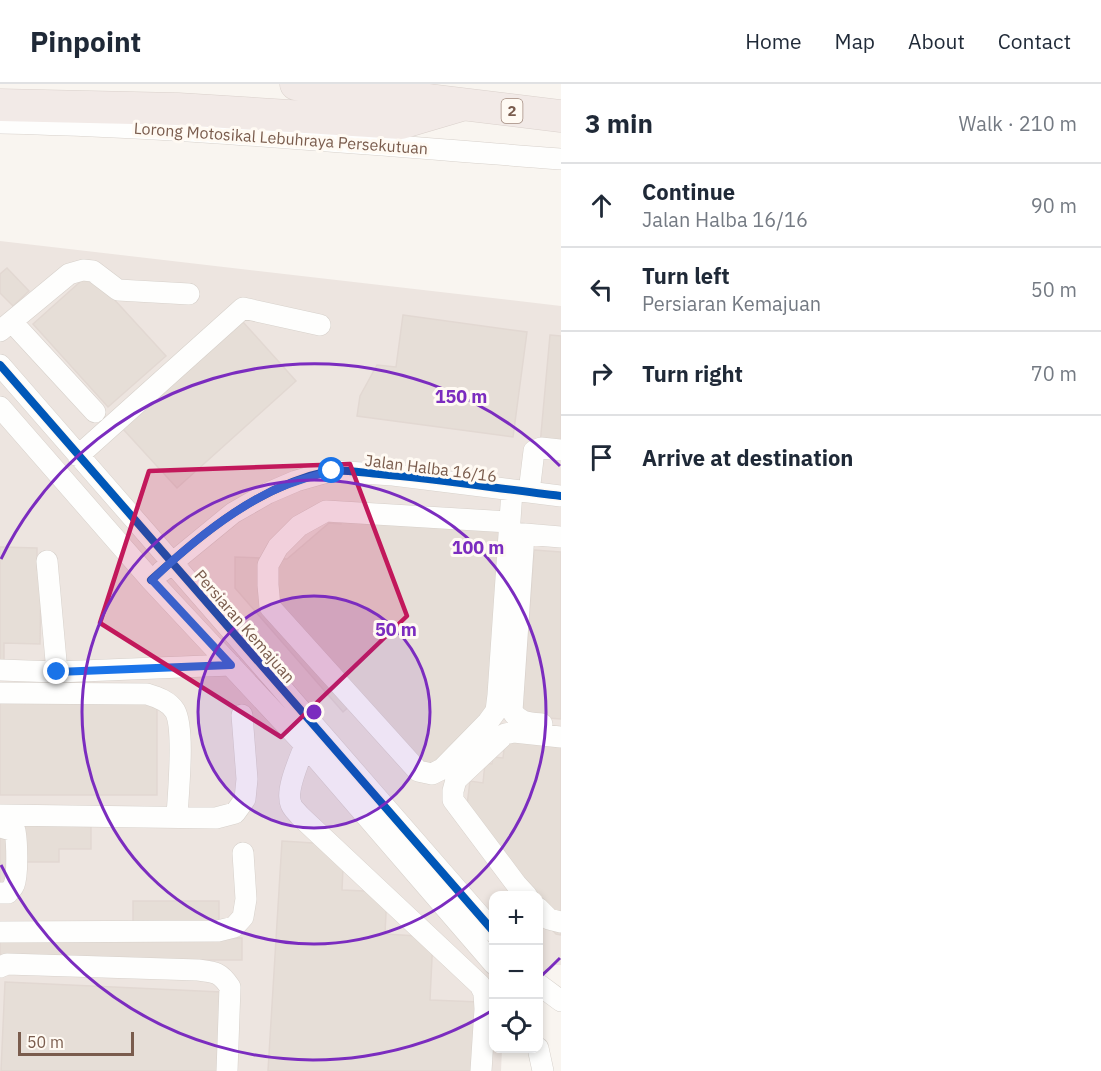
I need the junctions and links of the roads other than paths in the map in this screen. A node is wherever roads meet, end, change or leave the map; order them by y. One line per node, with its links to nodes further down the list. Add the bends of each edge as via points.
1 (296, 84): 3 (highway, 2)
2 (0, 105): 4 (highway)
3 (462, 105): 4 (highway, via 401,123); 5 (highway, 2)
4 (255, 115): 7 (street)
5 (561, 116)
6 (0, 123): 7 (street, Lorong Motosikal Lebuhraya Persekutuan, via 81,124)
7 (292, 138): 8 (street, Lorong Motosikal Lebuhraya Persekutuan)
8 (561, 159)
9 (189, 294): 10 (street, via 118,290 93,271 83,270 69,274)
10 (6, 326): 14 (street)
11 (320, 326): 16 (street, via 243,308)
12 (0, 365): 16 (street, Persiaran Kemajuan)
13 (0, 407): 23 (street)
14 (94, 412)
15 (561, 450): 17 (street, via 534,451)
16 (78, 456): 22 (street, Persiaran Kemajuan)
17 (520, 492): 18 (street, Jalan Halba 16/16); 19 (street); 22 (street, Jalan Halba 16/16, via 332,471 296,481 232,513)
18 (561, 496)
19 (514, 530): 19 (street, via 496,711 442,769 432,774 418,771 270,607 268,564 299,526 326,511); 20 (street); 29 (street, via 512,711 516,718 528,723)
20 (561, 537)
21 (47, 561): 26 (street)
22 (171, 562): 23 (street, Jalan Halba 16/16); 40 (street, Persiaran Kemajuan)
23 (152, 580): 24 (street)
24 (231, 665): 26 (street); 31 (street)
25 (0, 670): 26 (street)
26 (57, 672)
27 (0, 693): 33 (street, via 147,694 163,699 175,710 181,730)
28 (242, 716): 33 (street, via 245,800 235,813 216,818)
29 (561, 725)
30 (561, 736): 36 (street, via 505,734 456,780 453,791 453,800)
31 (305, 745): 42 (street); 48 (street, via 291,783 290,803 480,985 485,1009)
32 (0, 815): 33 (street)
33 (177, 817)
34 (0, 827): 37 (street, via 15,831 16,875 9,893)
35 (243, 853): 41 (street, via 246,899 243,917 234,927 218,931)
36 (522, 891)
37 (0, 893)
38 (543, 913): 39 (street)
39 (561, 922)
40 (489, 926)
41 (0, 932)
42 (489, 958)
43 (0, 967): 47 (street, via 7,964 198,970 223,976 230,987)
44 (543, 988): 45 (street)
45 (561, 1001)
46 (539, 1053): 49 (street)
47 (227, 1071)
48 (481, 1071)
49 (543, 1071)

